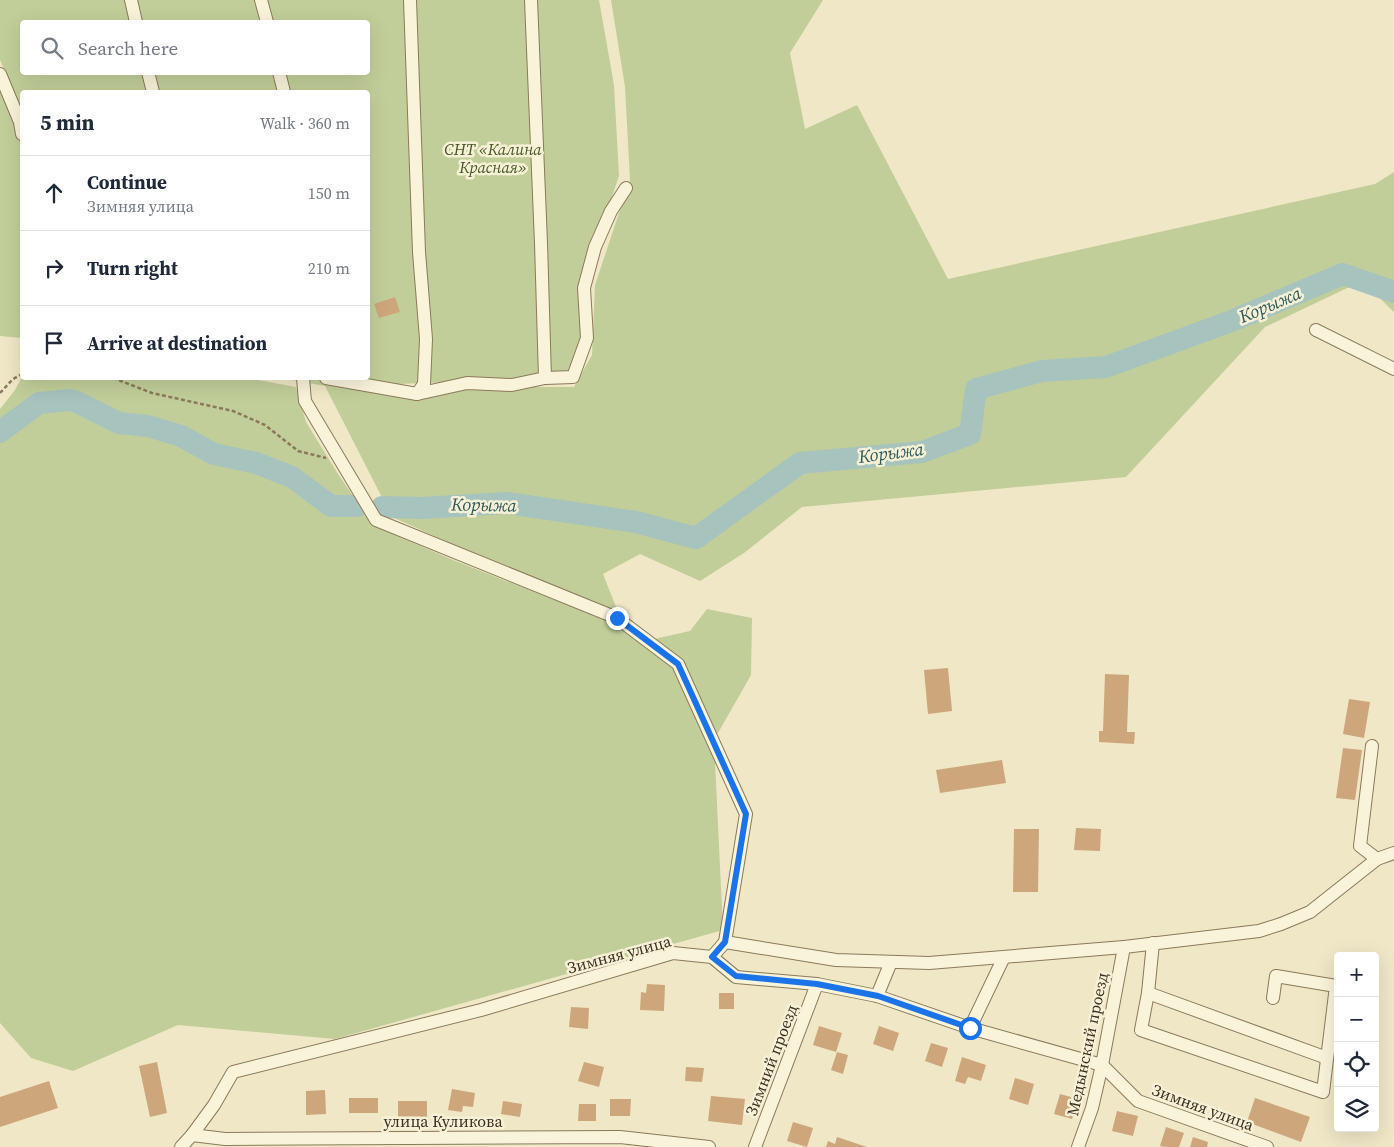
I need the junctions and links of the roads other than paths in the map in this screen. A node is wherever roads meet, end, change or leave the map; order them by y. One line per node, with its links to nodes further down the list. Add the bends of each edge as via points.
1 (131, 0): 5 (street)
2 (261, 0): 6 (street)
3 (410, 0): 19 (street, via 426,340 424,384)
4 (531, 0): 16 (street)
5 (136, 20)
6 (266, 20)
7 (0, 74): 12 (street)
8 (149, 75): 10 (street)
9 (280, 75): 11 (street)
10 (152, 90)
11 (284, 90)
12 (20, 122)
13 (626, 188): 16 (street, via 610,211 595,247 584,288 587,338 573,377)
14 (1316, 330): 15 (street)
15 (1394, 369)
16 (545, 378): 19 (street, via 512,386 468,383)
17 (302, 380): 23 (street, via 305,401 376,520 617,618 678,664 746,814)
18 (354, 380): 19 (street)
19 (417, 394)
20 (1372, 746): 22 (street, via 1360,846)
21 (1394, 853): 22 (street)
22 (1377, 859): 24 (street, via 1310,912 1281,924 1259,931)
23 (725, 942): 26 (street); 28 (street, via 836,960)
24 (1153, 943): 25 (street); 30 (street)
25 (1124, 946): 27 (street); 35 (street, Медынский проезд)
26 (712, 957): 29 (street, Зимняя улица, via 736,976); 36 (street, Зимняя улица, via 673,954 481,1010 233,1072)
27 (1004, 957): 28 (street, via 929,963); 33 (street)
28 (891, 962): 31 (street)
29 (817, 984): 31 (street, Зимняя улица); 39 (street, Зимний проезд)
30 (1148, 993): 34 (street); 34 (street, via 1141,1030 1323,1092)
31 (878, 996): 33 (street, Зимняя улица)
32 (1273, 998): 34 (street, via 1276,976 1336,986)
33 (970, 1028): 35 (street, Зимняя улица)
34 (1327, 1058)
35 (1102, 1065): 40 (street, Медынский проезд); 41 (street, Зимняя улица, via 1138,1101)
36 (192, 1135): 37 (street); 38 (street, улица Куликова, via 225,1139 620,1137)
37 (181, 1147)
38 (709, 1147)
39 (755, 1147)
40 (1078, 1147)
41 (1267, 1147)

